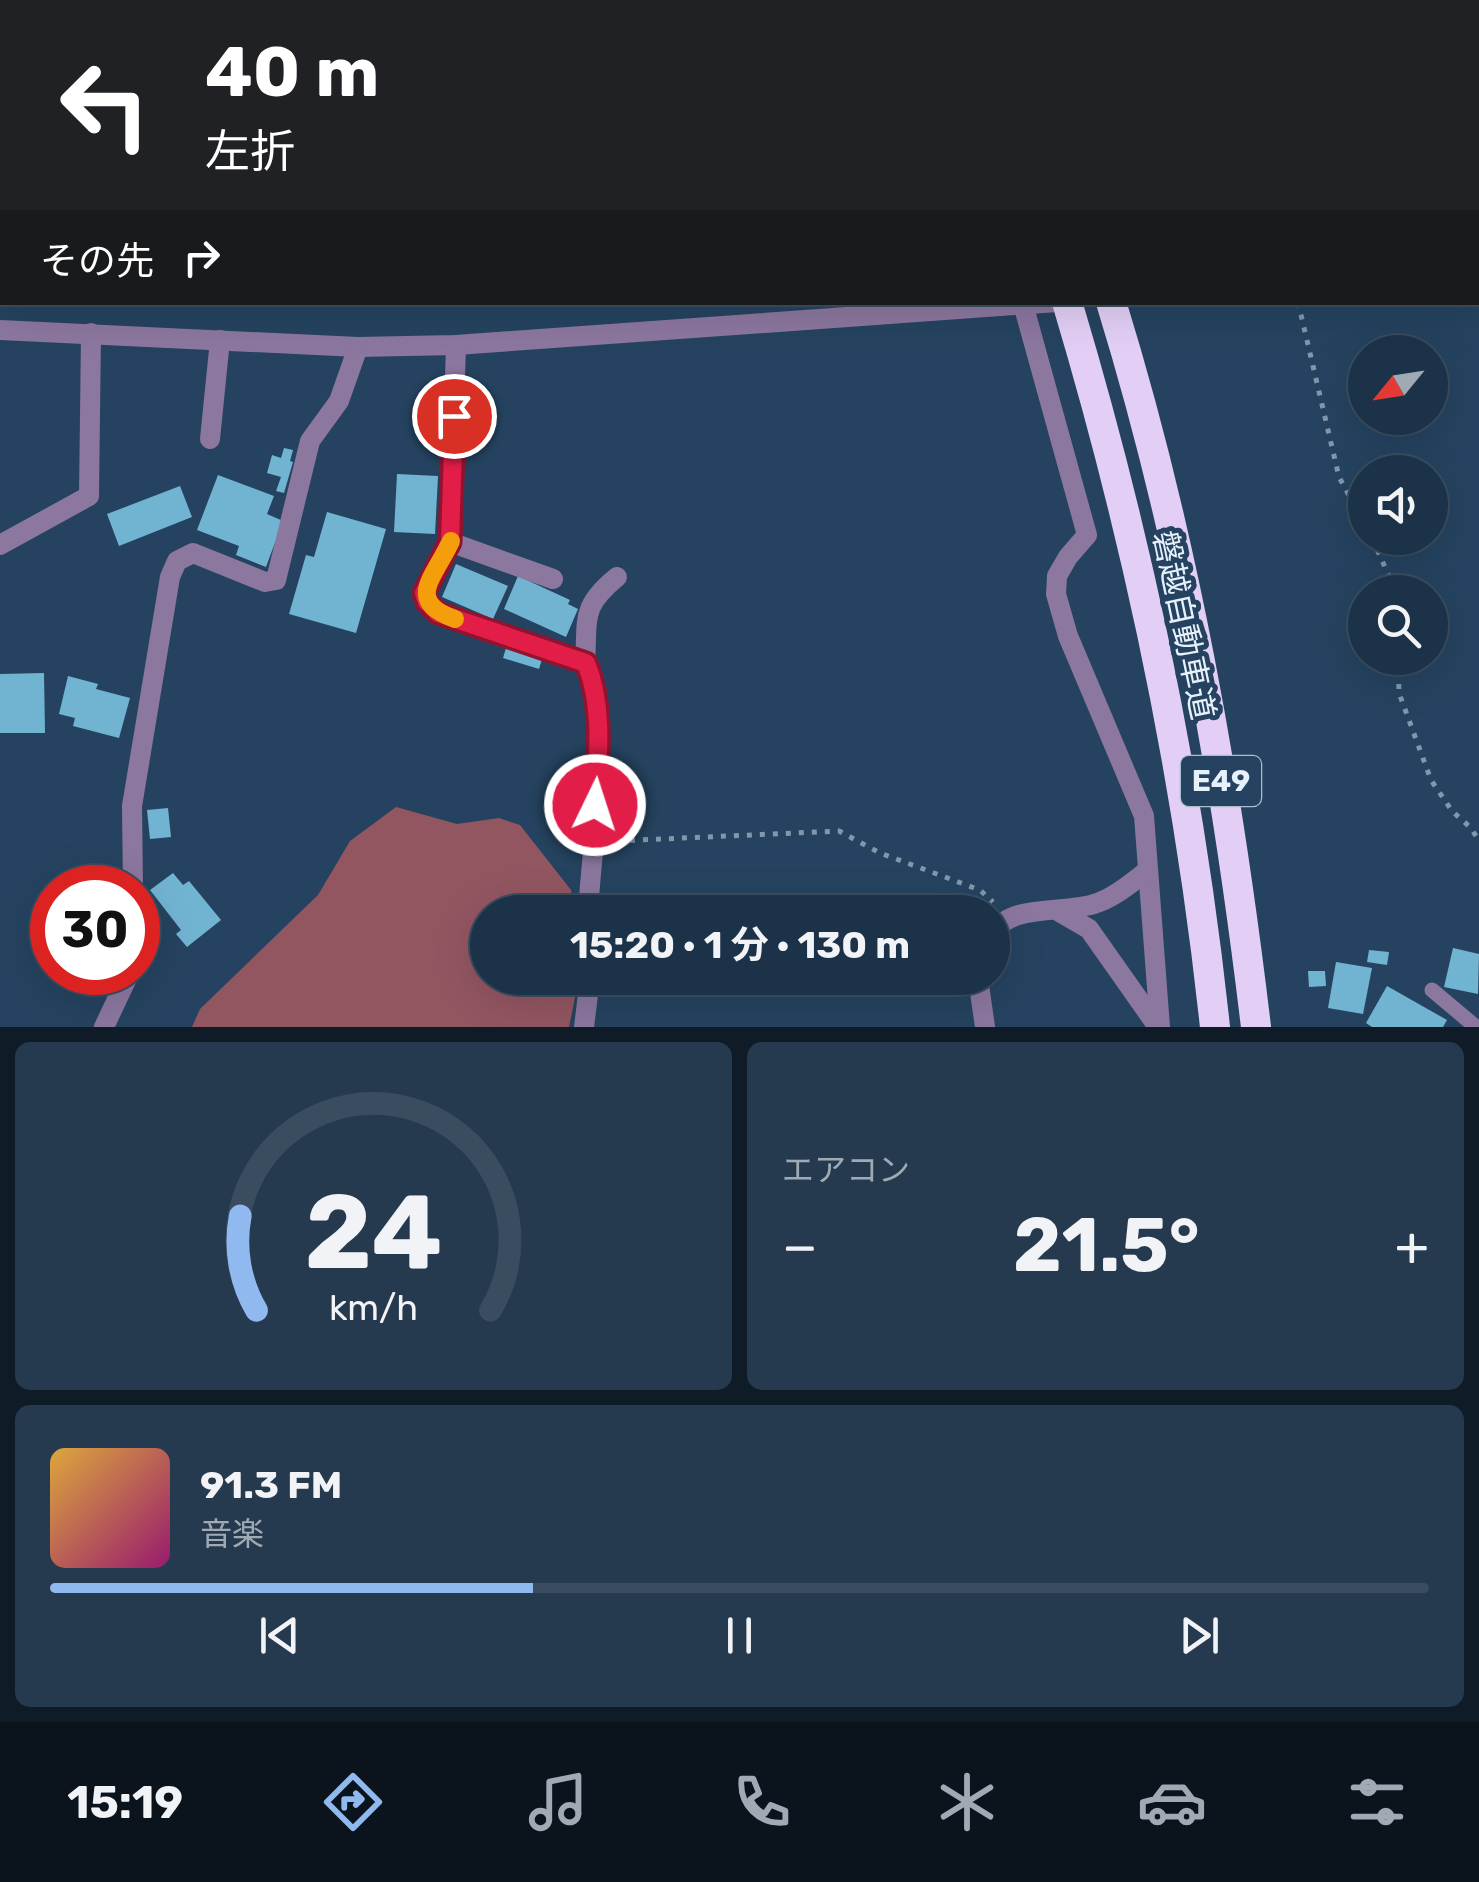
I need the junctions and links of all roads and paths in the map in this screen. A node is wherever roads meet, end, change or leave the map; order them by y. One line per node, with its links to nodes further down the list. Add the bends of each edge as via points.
1 (1008, 305): 9 (street)
2 (1022, 305): 22 (street, via 1087,535 1057,576 1056,594 1144,816)
3 (1068, 305): 35 (highway, 磐越自動車道 / E49, via 1132,546 1170,723 1200,893)
4 (1112, 305): 36 (highway, 磐越自動車道 / E49, via 1173,537 1217,754)
5 (1299, 305): 12 (path)
6 (0, 330): 7 (street)
7 (91, 333): 8 (street); 14 (street, via 89,496)
8 (220, 340): 10 (street); 11 (street)
9 (456, 345): 10 (street); 13 (street)
10 (358, 347): 21 (street, via 339,400 310,441 276,580 193,553 177,561 170,577 132,806)
11 (210, 439)
12 (1348, 494)
13 (450, 542): 16 (street); 17 (street, via 424,593 438,613)
14 (0, 545)
15 (616, 576): 17 (street, via 589,605)
16 (552, 578)
17 (586, 663): 20 (street, via 599,749)
18 (1398, 675): 19 (path, via 1399,694 1431,780)
19 (1479, 840)
20 (592, 842): 23 (street); 24 (path, via 839,832)
21 (133, 865)
22 (1147, 871): 25 (street, via 1096,904); 34 (street)
23 (589, 895)
24 (987, 895)
25 (1058, 911): 26 (street); 34 (street, via 1089,929)
26 (1010, 920)
27 (1432, 990): 37 (lane)
28 (119, 995): 31 (street)
29 (588, 995): 32 (street)
30 (980, 995): 33 (street)
31 (104, 1027)
32 (584, 1027)
33 (985, 1027)
34 (1159, 1027)
35 (1214, 1027)
36 (1256, 1027)
37 (1476, 1027)

